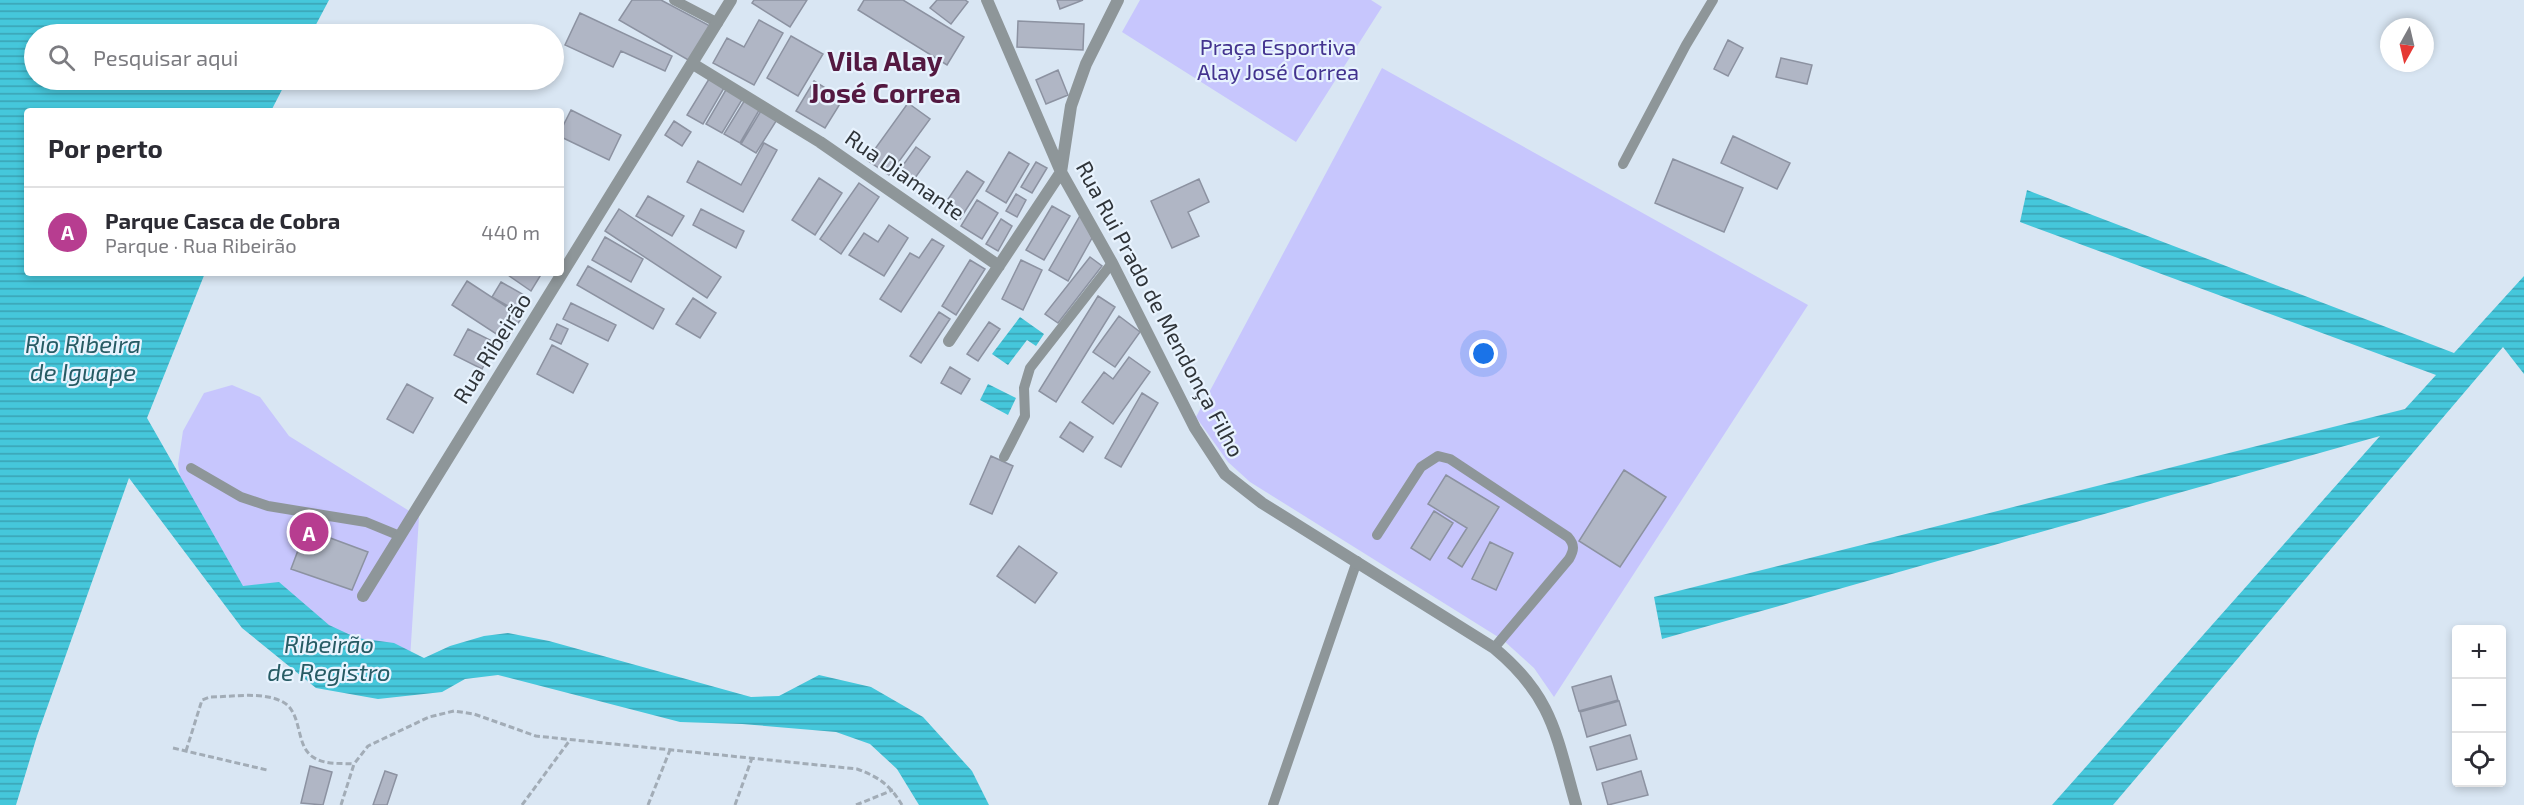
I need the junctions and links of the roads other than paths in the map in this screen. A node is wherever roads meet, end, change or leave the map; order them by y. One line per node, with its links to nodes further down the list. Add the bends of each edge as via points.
1 (674, 0): 6 (lane)
2 (731, 0): 6 (street, Rua Ribeirão)
3 (987, 0): 9 (street, Rua Rui Prado de Mendonça Filho)
4 (1118, 0): 9 (street, via 1086,64 1071,106)
5 (1713, 0): 8 (lane)
6 (718, 23): 7 (street, Rua Ribeirão)
7 (693, 64): 11 (street, Rua Diamante, via 820,142); 12 (street, Rua Ribeirão)
8 (1623, 164)
9 (1061, 172): 10 (street, Rua Rui Prado de Mendonça Filho); 11 (street)
10 (1112, 263): 15 (lane, via 1030,368 1024,387 1025,416); 19 (street, Rua Rui Prado de Mendonça Filho, via 1195,428 1225,474 1248,494)
11 (999, 266): 14 (street)
12 (564, 272)
13 (561, 276): 18 (street, Rua Ribeirão)
14 (949, 341)
15 (1004, 457)
16 (190, 468): 18 (lane, via 241,497 268,506 366,522)
17 (1377, 535): 21 (lane, via 1421,467 1438,456 1450,459 1568,537 1574,551 1569,559)
18 (400, 536): 20 (street, Rua Ribeirão)
19 (1357, 561): 21 (street, Rua Rui Prado de Mendonça Filho); 22 (lane)
20 (363, 596)
21 (1494, 648): 23 (street, Rua Rui Prado de Mendonça Filho, via 1525,676 1544,704)
22 (1273, 805)
23 (1576, 805)

